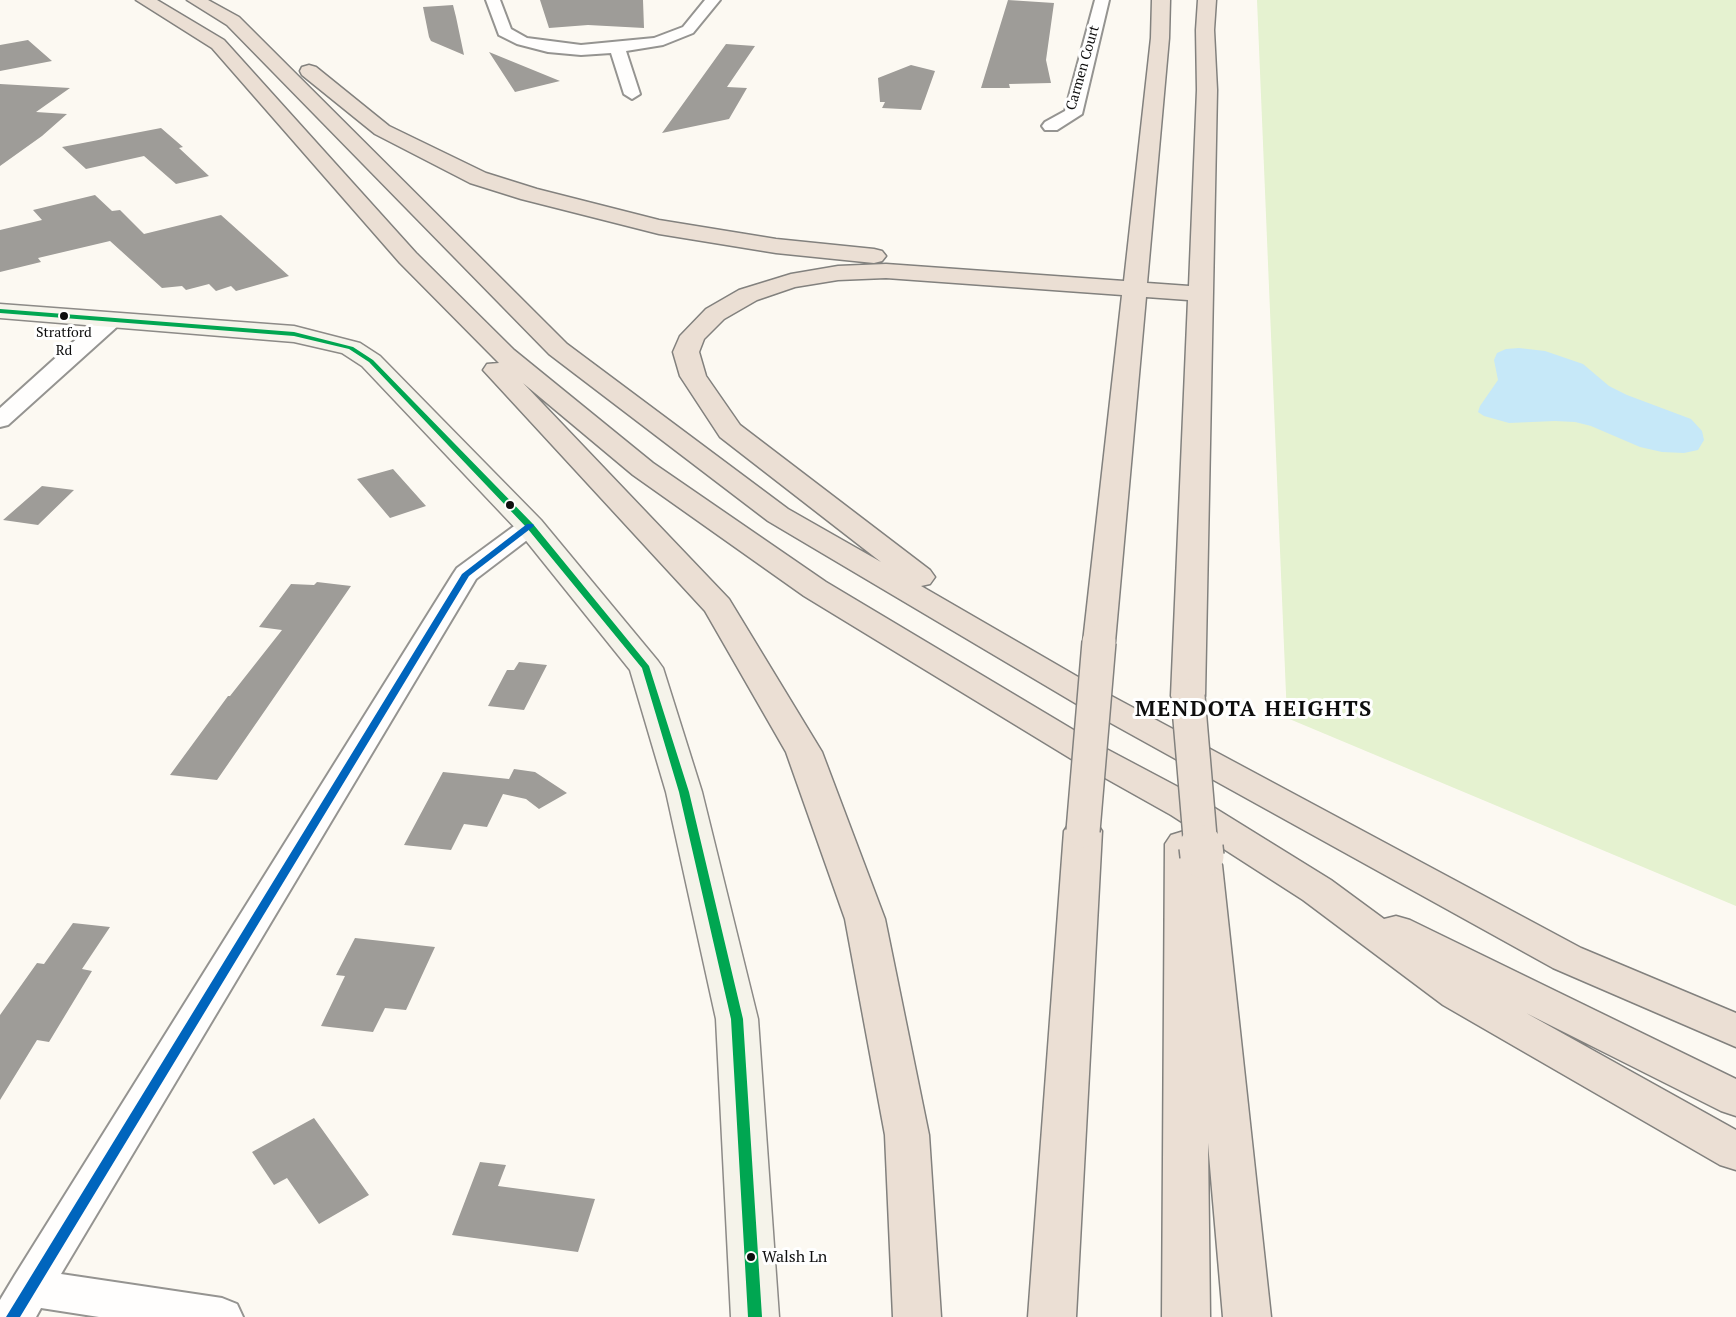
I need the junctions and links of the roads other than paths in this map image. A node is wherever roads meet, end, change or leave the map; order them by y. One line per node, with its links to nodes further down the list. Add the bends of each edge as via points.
1 (145, 0): 16 (highway, via 218,44)
2 (196, 0): 10 (highway)
3 (494, 0): 12 (street, via 504,32 522,41 581,50)
4 (713, 0): 12 (street, via 687,30 657,42)
5 (1102, 0): 15 (street, Carmen Court, via 1073,114)
6 (1161, 0): 17 (highway)
7 (1171, 0): 13 (highway, via 1174,33)
8 (1198, 0): 11 (highway)
9 (1207, 0): 11 (highway)
10 (233, 21): 17 (highway, via 275,44 382,130 478,178 555,203 659,227 776,246); 23 (highway, via 558,349 778,515)
11 (1205, 30): 13 (highway)
12 (617, 48): 14 (street)
13 (1190, 87): 18 (highway)
14 (632, 94)
15 (1051, 126)
16 (408, 258): 25 (highway, via 505,355 634,461 815,589 1085,752 1184,806); 33 (highway, via 462,334 718,606 804,752 865,919 907,1135)
17 (1136, 283): 18 (highway); 23 (highway, via 886,271 838,273 790,281 748,295 715,314 693,336 686,352 693,376 730,431 967,615); 29 (highway, bridge, via 1083,831)
18 (1201, 288): 24 (highway, bridge, via 1188,696)
19 (0, 311): 20 (street)
20 (111, 320): 21 (street); 22 (street, via 294,334 351,348 370,361)
21 (0, 420)
22 (530, 526): 30 (street, via 466,574); 32 (street, via 646,668 684,792 737,1019)
23 (1092, 699): 26 (highway, via 1567,958)
24 (1193, 850): 36 (highway); 37 (highway)
25 (1317, 890): 27 (highway); 28 (highway, via 1458,994)
26 (1736, 1031)
27 (1736, 1099)
28 (1736, 1152)
29 (1055, 1257): 34 (highway); 35 (highway)
30 (21, 1303): 31 (street)
31 (222, 1317)
32 (755, 1317)
33 (916, 1317)
34 (1052, 1317)
35 (1058, 1317)
36 (1186, 1317)
37 (1247, 1317)

